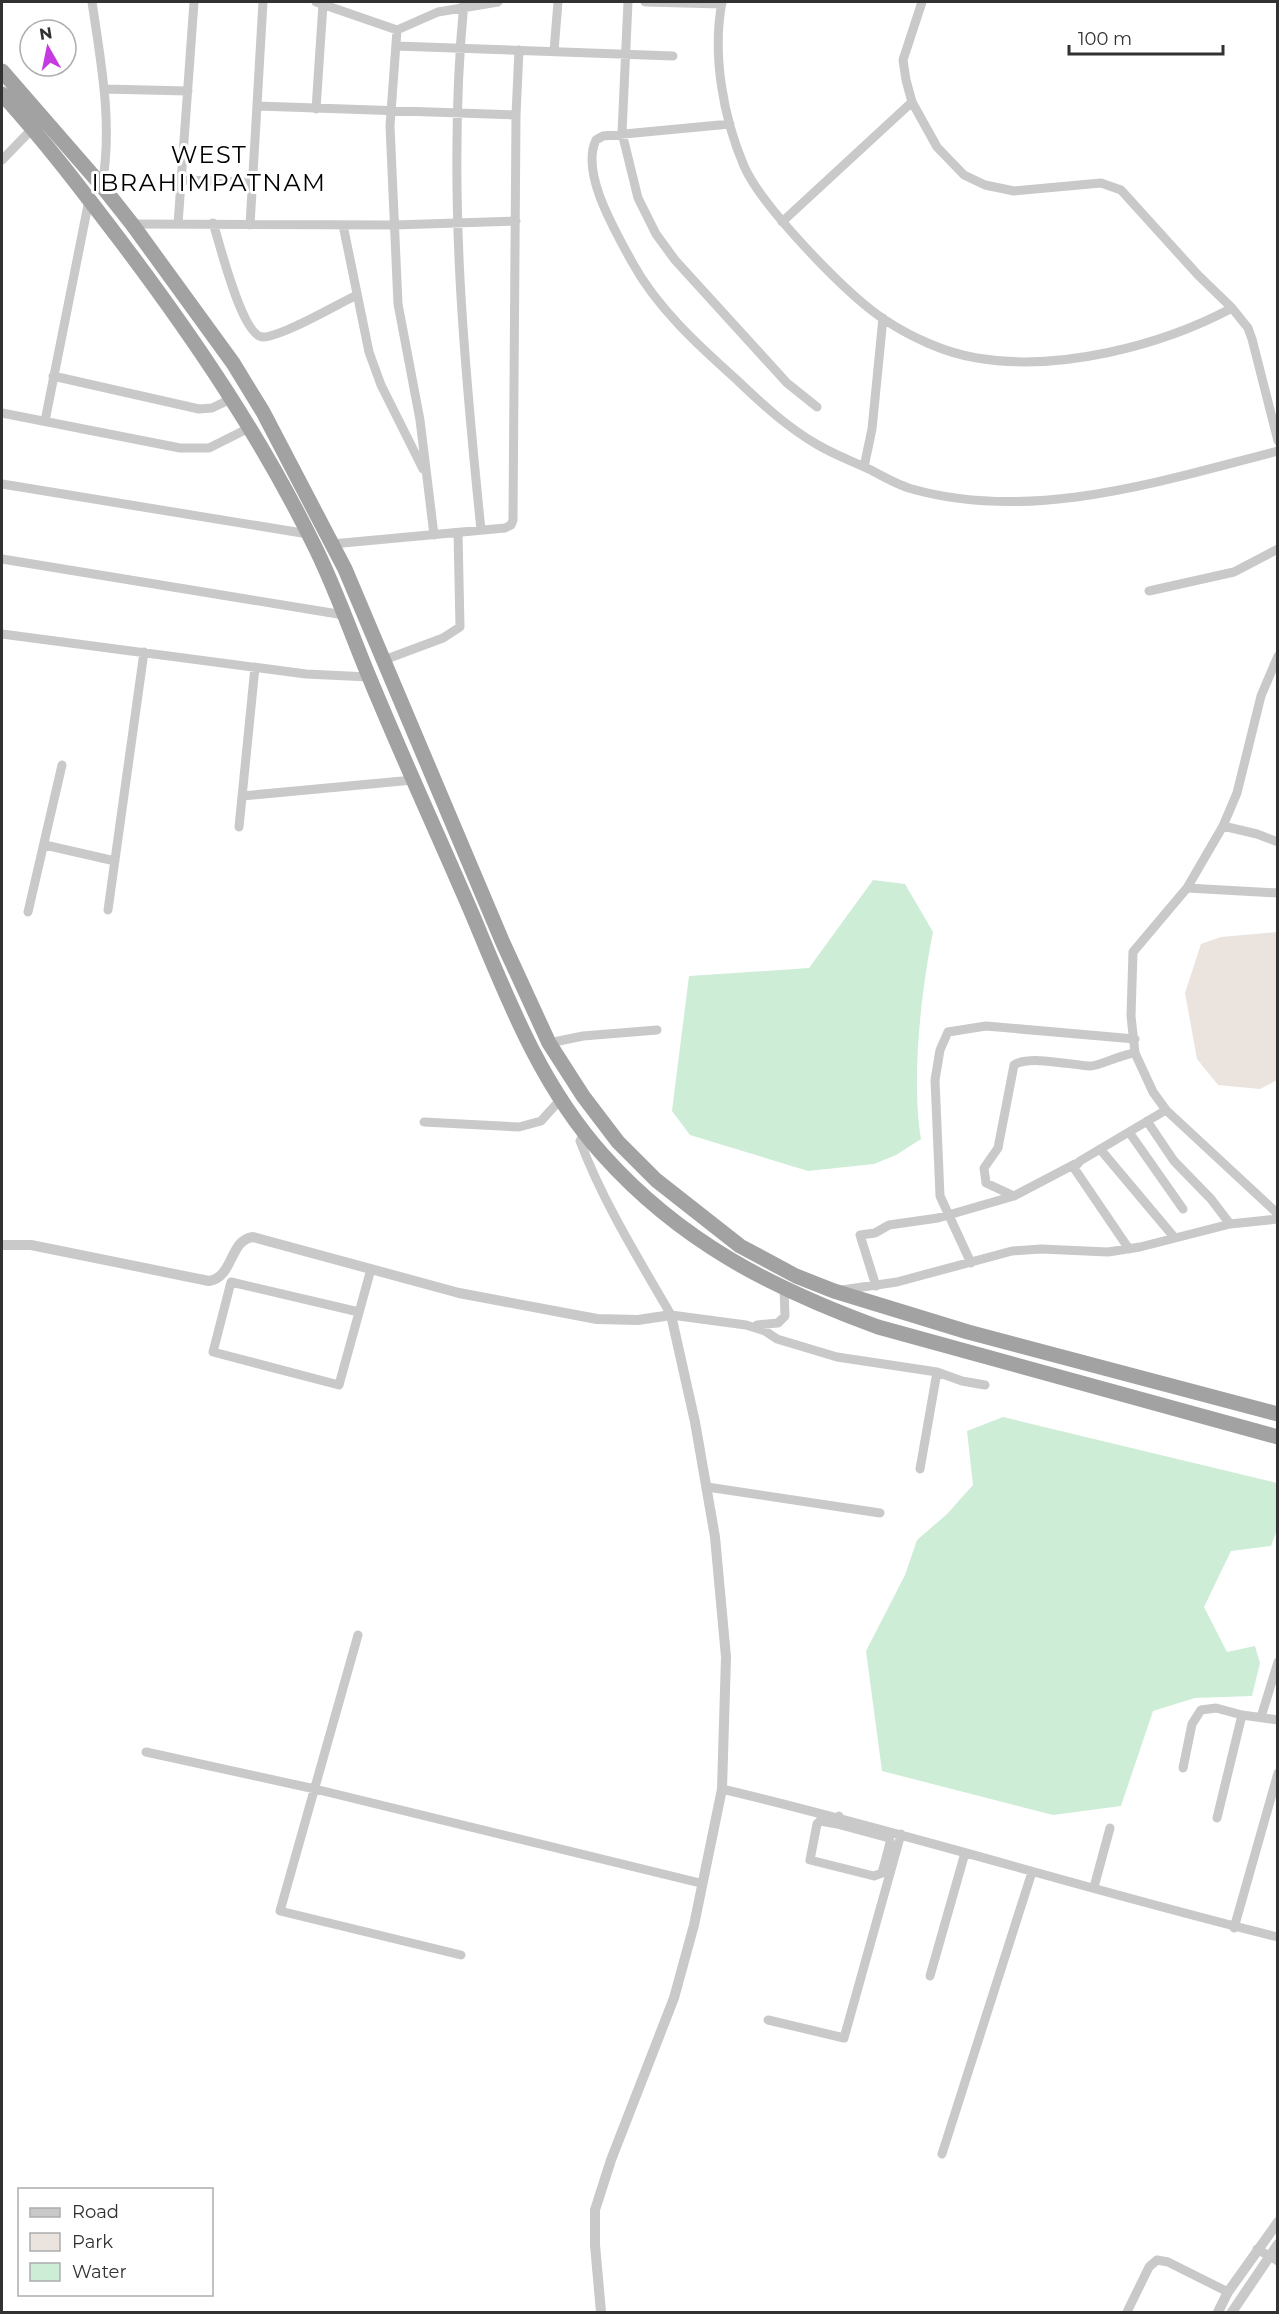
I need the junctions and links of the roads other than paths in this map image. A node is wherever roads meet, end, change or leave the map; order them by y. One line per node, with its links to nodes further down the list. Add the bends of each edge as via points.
1 (92, 2): 20 (street)
2 (194, 2): 21 (street)
3 (263, 2): 24 (street)
4 (498, 2): 11 (street)
5 (558, 2): 16 (street)
6 (628, 2): 17 (street)
7 (645, 2): 10 (street)
8 (922, 2): 23 (street, via 903,60)
9 (320, 3): 12 (street); 25 (street)
10 (722, 3): 29 (street, via 718,56)
11 (463, 4): 12 (street); 14 (street)
12 (398, 30): 13 (street)
13 (396, 46): 14 (street); 26 (street)
14 (460, 48): 15 (street); 27 (street)
15 (519, 50): 16 (street); 28 (street)
16 (554, 51): 17 (street)
17 (626, 54): 18 (street); 31 (street)
18 (673, 56)
19 (2, 71): 35 (highway)
20 (104, 89): 21 (street); 35 (street, via 108,155)
21 (188, 91): 33 (street)
22 (2, 94): 30 (highway)
23 (912, 102): 38 (street); 47 (street, via 944,155 964,175 986,185 1014,191 1101,183 1121,190)
24 (258, 106): 25 (street); 34 (street)
25 (316, 109): 26 (street)
26 (391, 111): 27 (street); 44 (street)
27 (457, 114): 28 (street); 45 (street)
28 (516, 115): 37 (street)
29 (730, 124): 31 (street); 38 (street, via 745,167)
30 (33, 128): 32 (street); 36 (highway)
31 (622, 133): 51 (street, via 638,198 656,234 787,383); 57 (street, via 596,140 591,158 601,200 638,272 671,315 768,409 817,445)
32 (2, 160)
33 (181, 180): 34 (street); 41 (street)
34 (253, 182): 42 (street)
35 (102, 186): 40 (highway)
36 (90, 200): 49 (street); 50 (highway)
37 (516, 221): 45 (street); 60 (street, via 513,519 504,528)
38 (782, 222): 48 (street)
39 (213, 223): 41 (street); 42 (street); 46 (street, via 242,315 258,336 274,334)
40 (132, 224): 41 (street); 64 (highway, via 233,363)
41 (178, 224)
42 (250, 225): 43 (street)
43 (343, 225): 44 (street); 46 (street)
44 (394, 225): 45 (street); 58 (street, via 398,304)
45 (456, 225): 60 (street)
46 (355, 296): 58 (street, via 375,371)
47 (1232, 308): 48 (street, via 1200,325 1154,341 1071,359 1020,361 976,358 933,345); 55 (street, via 1252,339)
48 (883, 318): 57 (street, via 872,429)
49 (53, 376): 50 (street, via 199,409 212,408); 53 (street)
50 (233, 398): 54 (highway)
51 (817, 407)
52 (2, 413): 53 (street)
53 (45, 421): 54 (street, via 196,449 217,446)
54 (251, 428): 62 (highway)
55 (1278, 441)
56 (1278, 451): 57 (street, via 1146,485 1056,499 946,497 910,489)
57 (864, 467)
58 (427, 475): 63 (street)
59 (2, 484): 62 (street)
60 (481, 530): 61 (street)
61 (458, 533): 63 (street); 72 (street, via 460,627 443,638)
62 (308, 534): 68 (highway)
63 (434, 535): 64 (street)
64 (332, 544): 72 (highway)
65 (1278, 549): 67 (street, via 1234,572)
66 (2, 559): 68 (street)
67 (1149, 591)
68 (344, 615): 74 (highway)
69 (2, 634): 70 (street)
70 (144, 652): 73 (street); 82 (street)
71 (1278, 656): 78 (street, via 1261,696 1237,793)
72 (384, 660): 89 (highway)
73 (255, 667): 74 (street, via 306,675); 77 (street)
74 (369, 677): 76 (highway)
75 (62, 765): 81 (street)
76 (413, 780): 77 (street); 91 (highway, via 529,1047)
77 (242, 796): 79 (street)
78 (1223, 826): 80 (street); 83 (street)
79 (239, 827)
80 (1278, 842)
81 (45, 845): 82 (street); 86 (street)
82 (115, 861): 85 (street)
83 (1187, 888): 84 (street); 88 (street, via 1133,952 1131,1016)
84 (1278, 893)
85 (108, 910)
86 (28, 912)
87 (657, 1030): 89 (street)
88 (1135, 1039): 90 (street); 101 (street, via 986,1026 948,1032 940,1050 935,1080 940,1196)
89 (549, 1043): 112 (highway, via 618,1142 656,1180 740,1246)
90 (1135, 1053): 92 (street); 99 (street, via 1093,1067 1026,1060 1014,1065 998,1148 984,1167 986,1183)
91 (560, 1100): 94 (street, via 541,1121 525,1126); 96 (highway)
92 (1166, 1110): 93 (street); 102 (street)
93 (1147, 1121): 95 (street); 104 (street, via 1174,1161)
94 (424, 1122)
95 (1129, 1132): 97 (street); 100 (street)
96 (584, 1133): 111 (highway, via 635,1187 679,1224 736,1265); 114 (street, via 580,1141 589,1165)
97 (1100, 1149): 98 (street); 105 (street)
98 (1075, 1164): 99 (street); 107 (street, via 1076,1173)
99 (1014, 1196): 101 (street)
100 (1183, 1209)
101 (950, 1214): 108 (street); 110 (street, via 860,1234)
102 (1278, 1214)
103 (1278, 1219): 104 (street)
104 (1230, 1224): 105 (street)
105 (1174, 1237): 107 (street)
106 (2, 1245): 109 (street, via 31,1245 209,1281 224,1274 239,1245 253,1237)
107 (1129, 1249): 108 (street, via 1092,1253 1012,1251)
108 (971, 1263): 110 (street)
109 (371, 1269): 113 (street); 114 (street, via 459,1293 597,1320)
110 (876, 1286): 112 (street)
111 (784, 1289): 115 (street, via 785,1316 778,1323); 119 (highway, via 878,1327)
112 (834, 1291): 118 (highway, via 968,1332)
113 (359, 1312): 113 (street, via 339,1385 213,1352 231,1282)
114 (671, 1315): 115 (street); 121 (street)
115 (746, 1325): 116 (street, via 837,1357)
116 (937, 1372): 117 (street); 120 (street)
117 (985, 1385)
118 (1278, 1414)
119 (1278, 1437)
120 (920, 1469)
121 (706, 1487): 122 (street); 132 (street, via 715,1537 726,1657)
122 (880, 1513)
123 (358, 1635): 131 (street)
124 (1278, 1662): 126 (street)
125 (1242, 1715): 126 (street); 129 (street, via 1216,1708 1201,1710 1192,1724); 133 (street)
126 (1261, 1717): 127 (street)
127 (1278, 1720)
128 (146, 1752): 131 (street)
129 (1183, 1768)
130 (1277, 1779): 143 (street)
131 (315, 1789): 141 (street); 145 (street, via 280,1911)
132 (722, 1789): 134 (street); 141 (street)
133 (1217, 1818)
134 (838, 1820): 136 (street); 138 (street, via 817,1824 809,1857 812,1862 878,1876)
135 (1110, 1828): 142 (street)
136 (887, 1834): 137 (street); 138 (street)
137 (901, 1834): 138 (street); 139 (street)
138 (892, 1851): 147 (street, via 844,2038)
139 (965, 1853): 140 (street); 146 (street)
140 (1032, 1872): 142 (street); 148 (street)
141 (700, 1883): 154 (street, via 674,1998 595,2210)
142 (1094, 1887): 143 (street)
143 (1234, 1928): 144 (street)
144 (1278, 1937)
145 (461, 1955)
146 (930, 1976)
147 (768, 2020)
148 (942, 2154)
149 (1278, 2222): 151 (street)
150 (1278, 2244): 152 (street)
151 (1257, 2249): 152 (street); 153 (street)
152 (1273, 2258): 157 (street)
153 (1228, 2292): 155 (street, via 1157,2260 1149,2267); 156 (street)
154 (601, 2313)
155 (1127, 2313)
156 (1218, 2313)
157 (1232, 2313)

